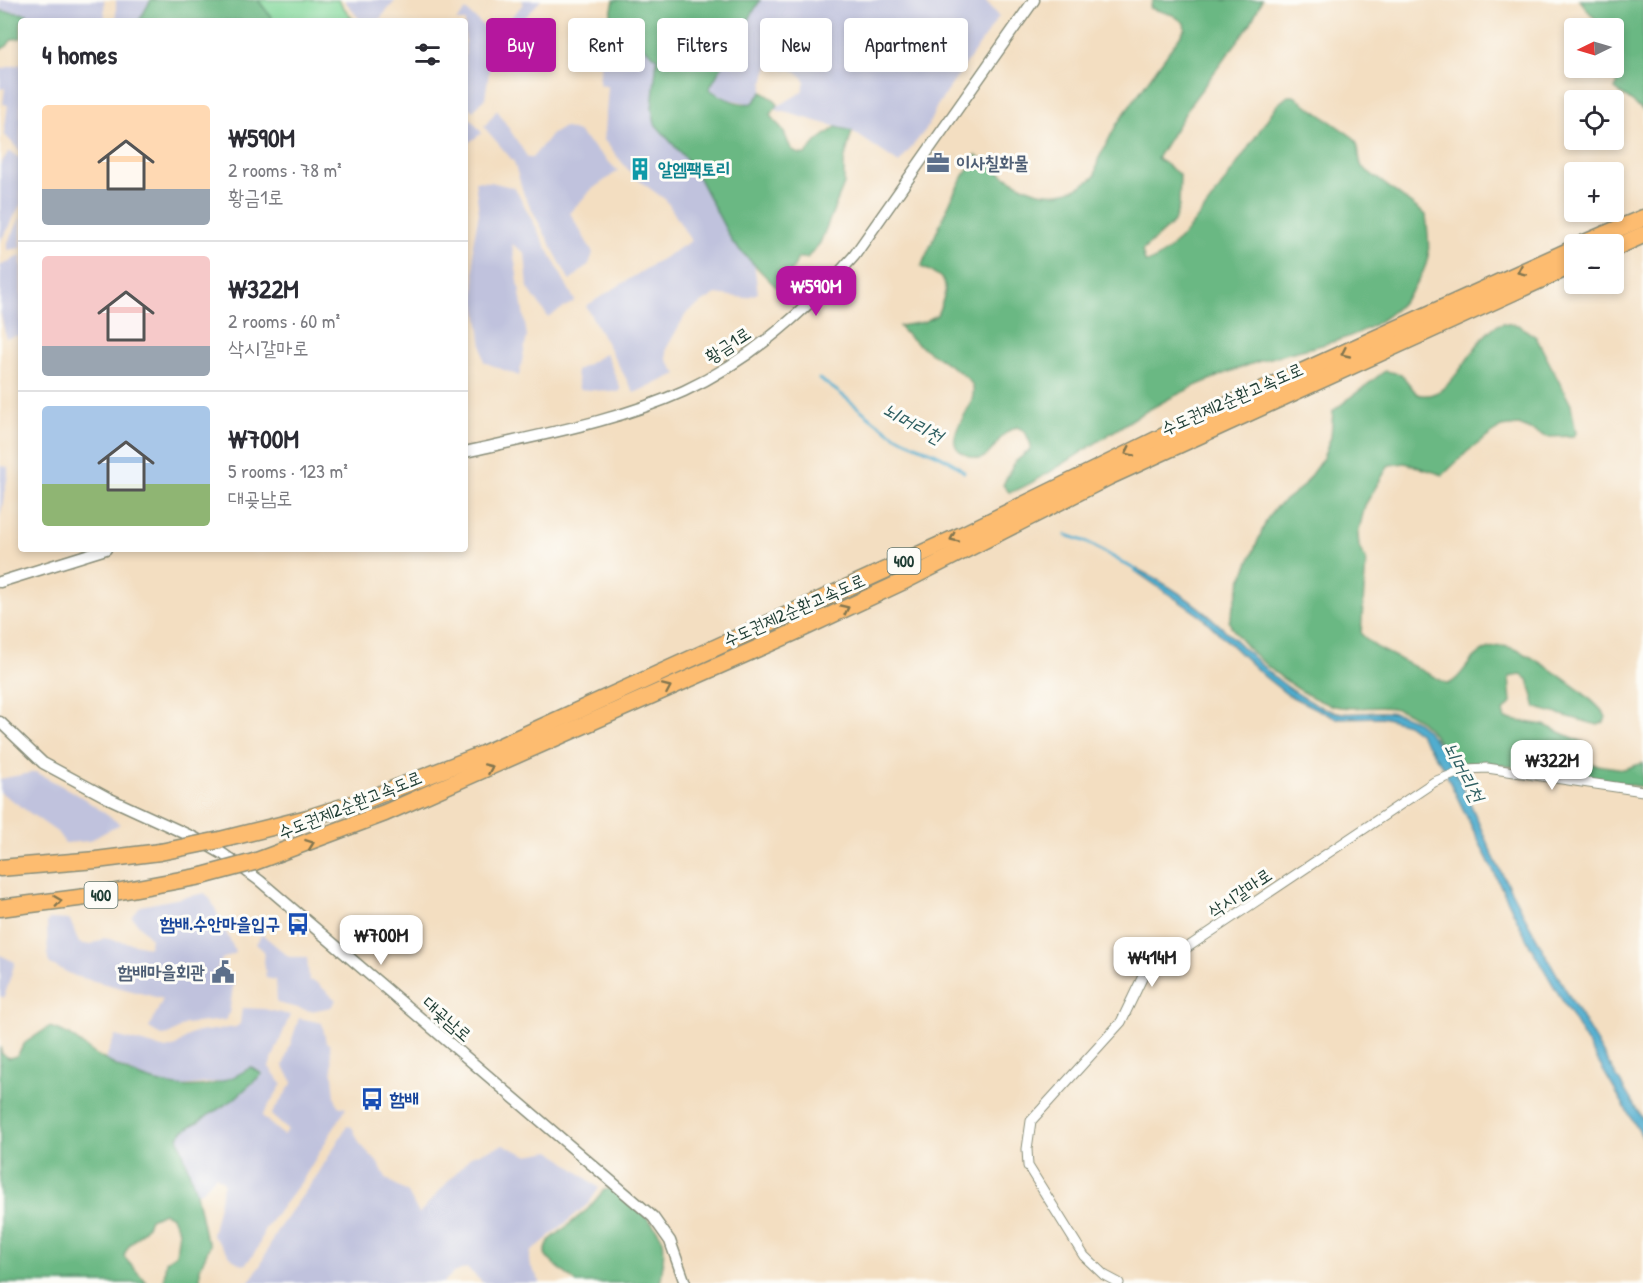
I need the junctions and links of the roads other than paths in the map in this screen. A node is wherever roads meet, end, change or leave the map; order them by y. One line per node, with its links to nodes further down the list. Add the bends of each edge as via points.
1 (1034, 0): 8 (street, 황금1로, via 855,255 791,321 726,368 678,393 600,420)
2 (1643, 219): 3 (highway)
3 (1606, 234)
4 (1643, 235): 5 (highway)
5 (1624, 244)
6 (1564, 253): 13 (highway, 수도권제2순환고속도로 / 400, one-way to 13, bridge, via 1211,413 962,535 483,754 368,799 220,840 160,852)
7 (1564, 269): 14 (highway, 수도권제2순환고속도로 / 400, one-way to 7, bridge, via 202,876 254,862 385,813 795,632 1108,477)
8 (468, 451)
9 (96, 552): 10 (street)
10 (0, 582)
11 (0, 722): 15 (street, 대곶남로, via 43,763 195,838 260,881 653,1216 670,1240)
12 (1643, 791): 16 (street, 삭시갈마로, via 1497,769 1456,772 1438,780 1144,974 1121,1022 1031,1121 1027,1149 1028,1166 1084,1256)
13 (0, 868)
14 (0, 908)
15 (685, 1283)
16 (1119, 1283)

